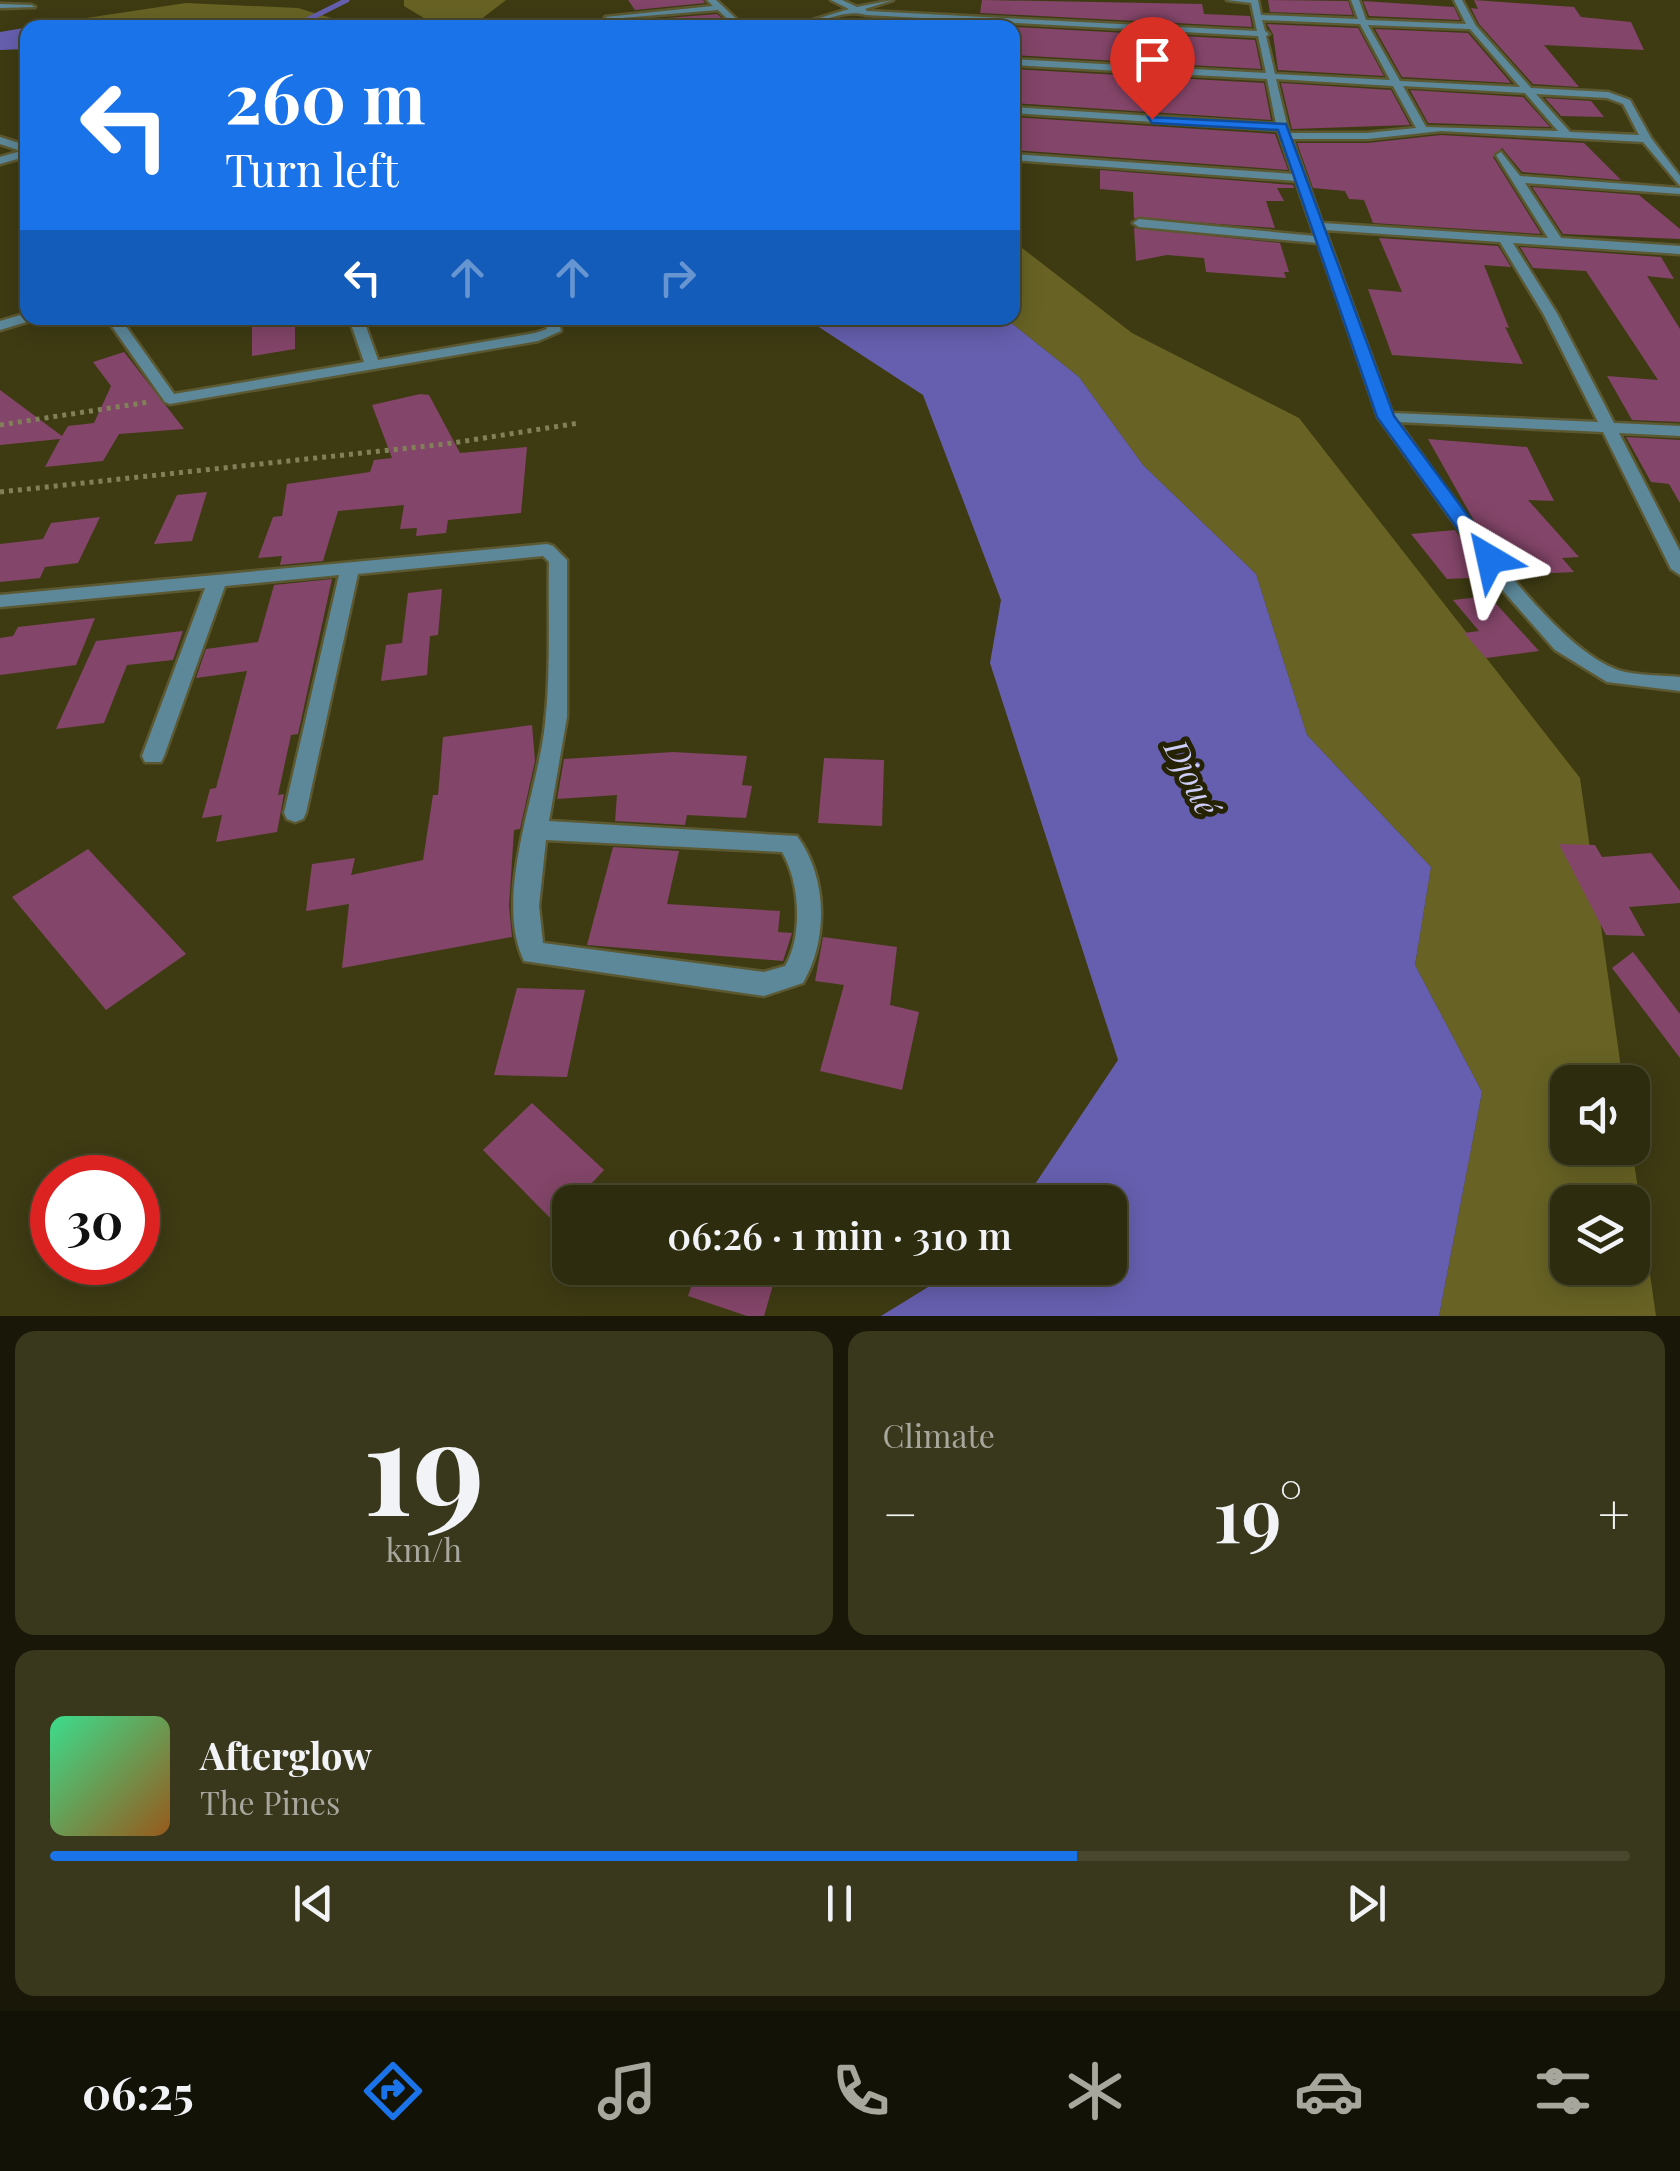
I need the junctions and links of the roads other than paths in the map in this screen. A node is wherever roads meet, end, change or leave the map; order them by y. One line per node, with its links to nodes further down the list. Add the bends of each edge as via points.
1 (834, 0): 10 (street)
2 (889, 0): 10 (street)
3 (1231, 0): 6 (street)
4 (1354, 0): 16 (street)
5 (1458, 0): 17 (street)
6 (1254, 1): 12 (street)
7 (715, 4): 11 (street)
8 (0, 6): 9 (street)
9 (31, 7)
10 (853, 10): 13 (street); 14 (street)
11 (609, 16)
12 (1259, 17): 16 (street); 18 (street)
13 (819, 20)
14 (961, 20)
15 (1020, 23): 18 (street)
16 (1363, 23): 17 (street); 21 (street)
17 (1472, 27): 22 (street)
18 (1265, 34): 20 (street)
19 (1020, 62): 20 (street)
20 (1270, 76): 21 (street); 24 (street)
21 (1400, 84): 22 (street); 25 (street)
22 (1530, 91): 26 (street); 27 (street, via 1619,98)
23 (1020, 111): 24 (street)
24 (1285, 131): 25 (street); 30 (street)
25 (1423, 131): 26 (street)
26 (1568, 136): 27 (street)
27 (1646, 139): 32 (street)
28 (1501, 155): 31 (street)
29 (1020, 158): 30 (street)
30 (1299, 178): 35 (street)
31 (1516, 180): 33 (street); 37 (street)
32 (1680, 183)
33 (1680, 191)
34 (1139, 223): 35 (street)
35 (1321, 233): 36 (street); 43 (street)
36 (1502, 236): 37 (street); 44 (street, via 1551,315)
37 (1556, 240): 38 (street)
38 (1680, 250)
39 (118, 325): 42 (street, via 170,399)
40 (358, 325): 42 (street)
41 (553, 325): 42 (street, via 548,334)
42 (373, 366)
43 (1386, 417): 44 (street); 50 (street, via 1511,588 1562,644 1614,676)
44 (1604, 426): 45 (street); 47 (street)
45 (1680, 431)
46 (350, 566): 48 (street); 52 (street); 53 (street, via 529,549 548,550 558,560 554,735)
47 (1680, 569)
48 (218, 579): 49 (street); 51 (street)
49 (0, 601)
50 (1680, 684)
51 (153, 756)
52 (295, 813)
53 (538, 830): 53 (street, via 526,936 533,953 764,984 794,975 805,952 806,880 789,843)

